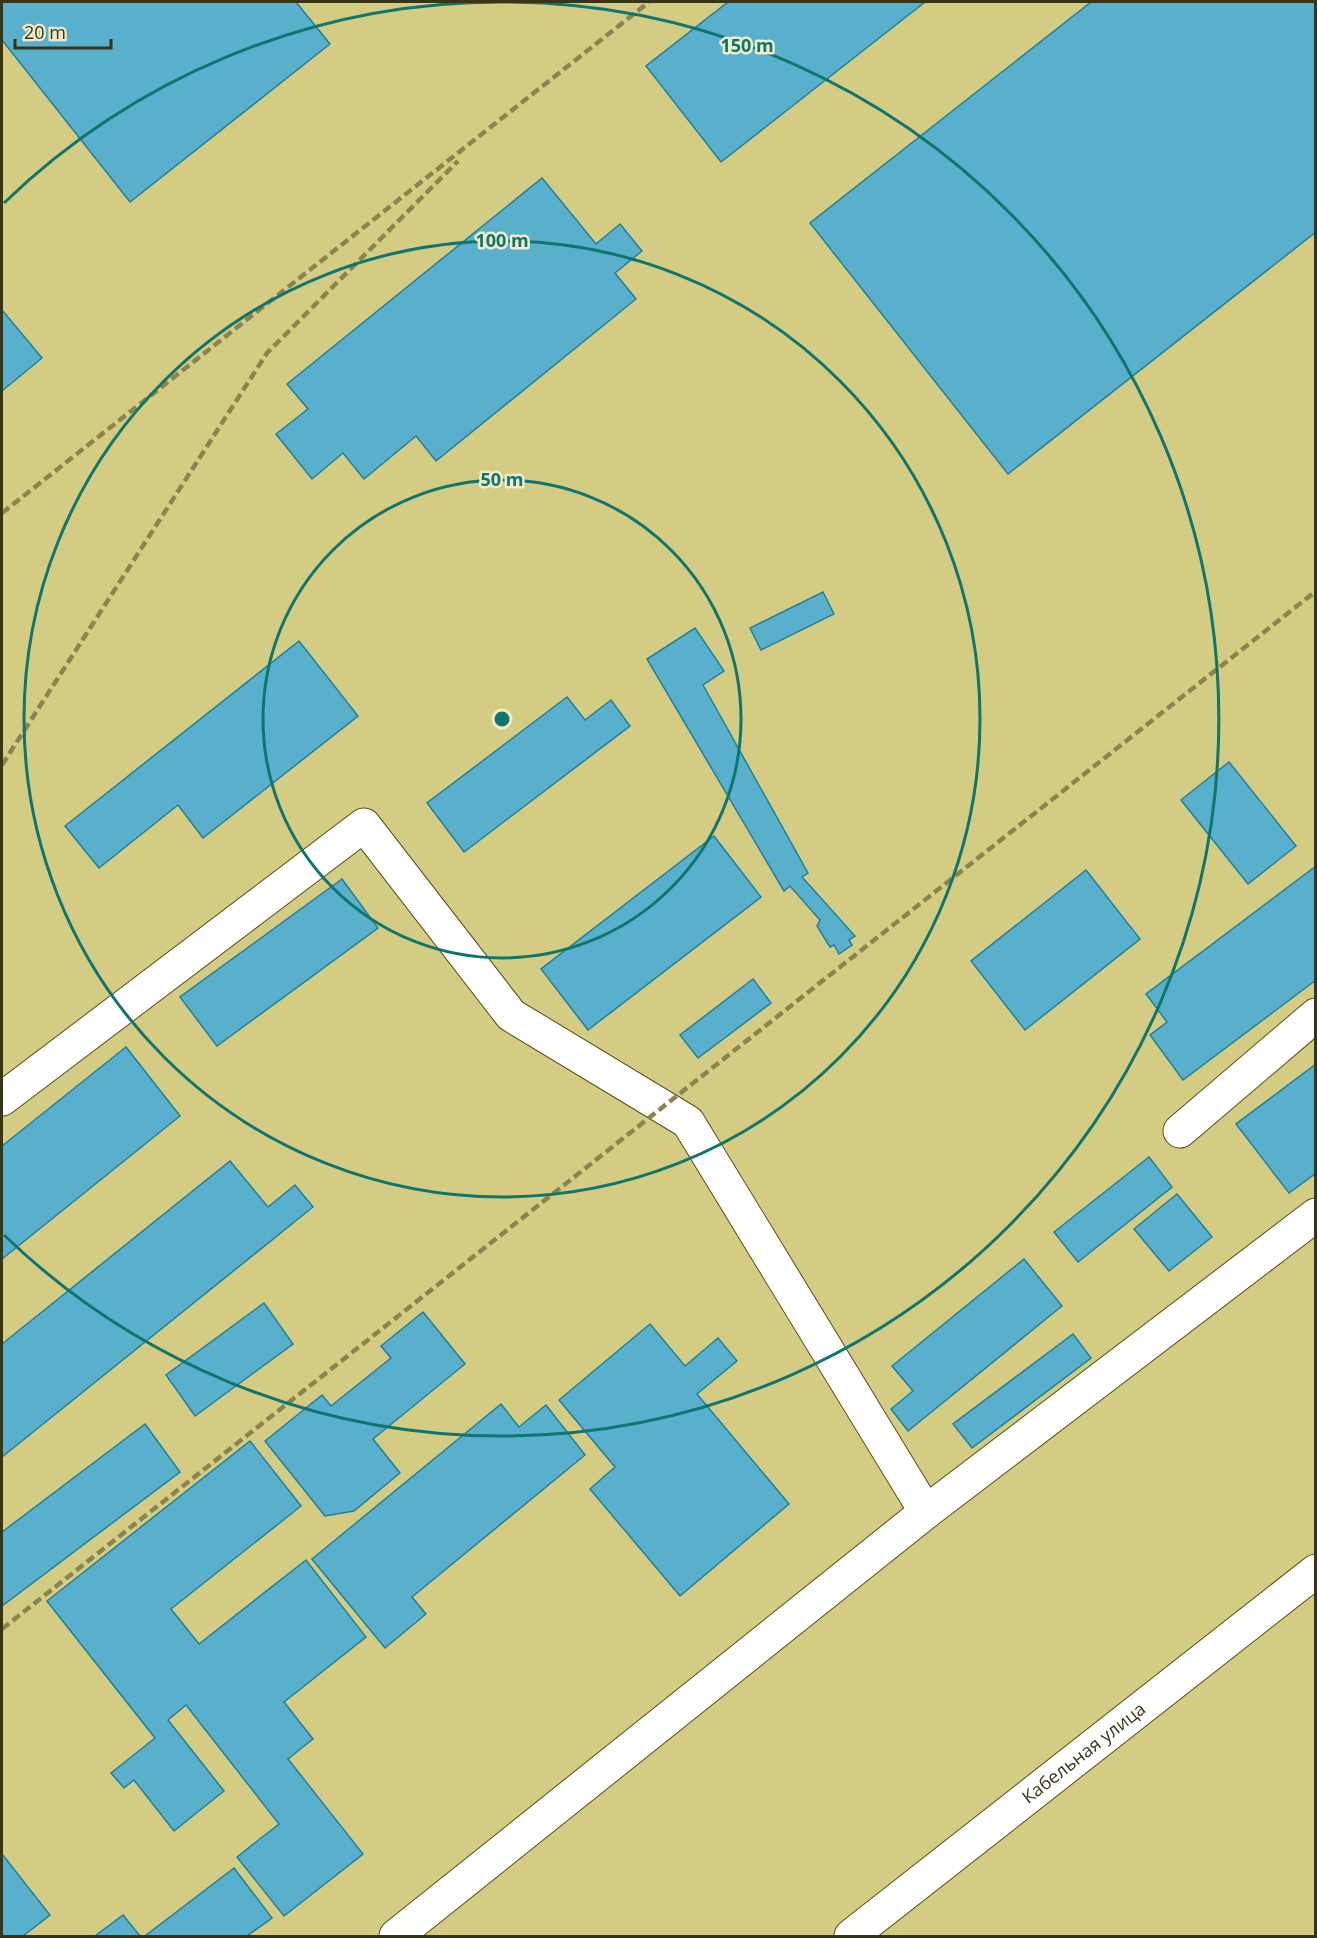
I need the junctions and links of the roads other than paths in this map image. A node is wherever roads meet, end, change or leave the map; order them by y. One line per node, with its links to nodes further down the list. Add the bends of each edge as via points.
1 (1316, 1015): 3 (street)
2 (2, 1099): 5 (street, via 364,825 511,1015 688,1122)
3 (1180, 1131)
4 (1316, 1215): 5 (street)
5 (926, 1512): 7 (street)
6 (1316, 1570): 8 (street, Кабельная улица)
7 (396, 1936)
8 (851, 1936)

